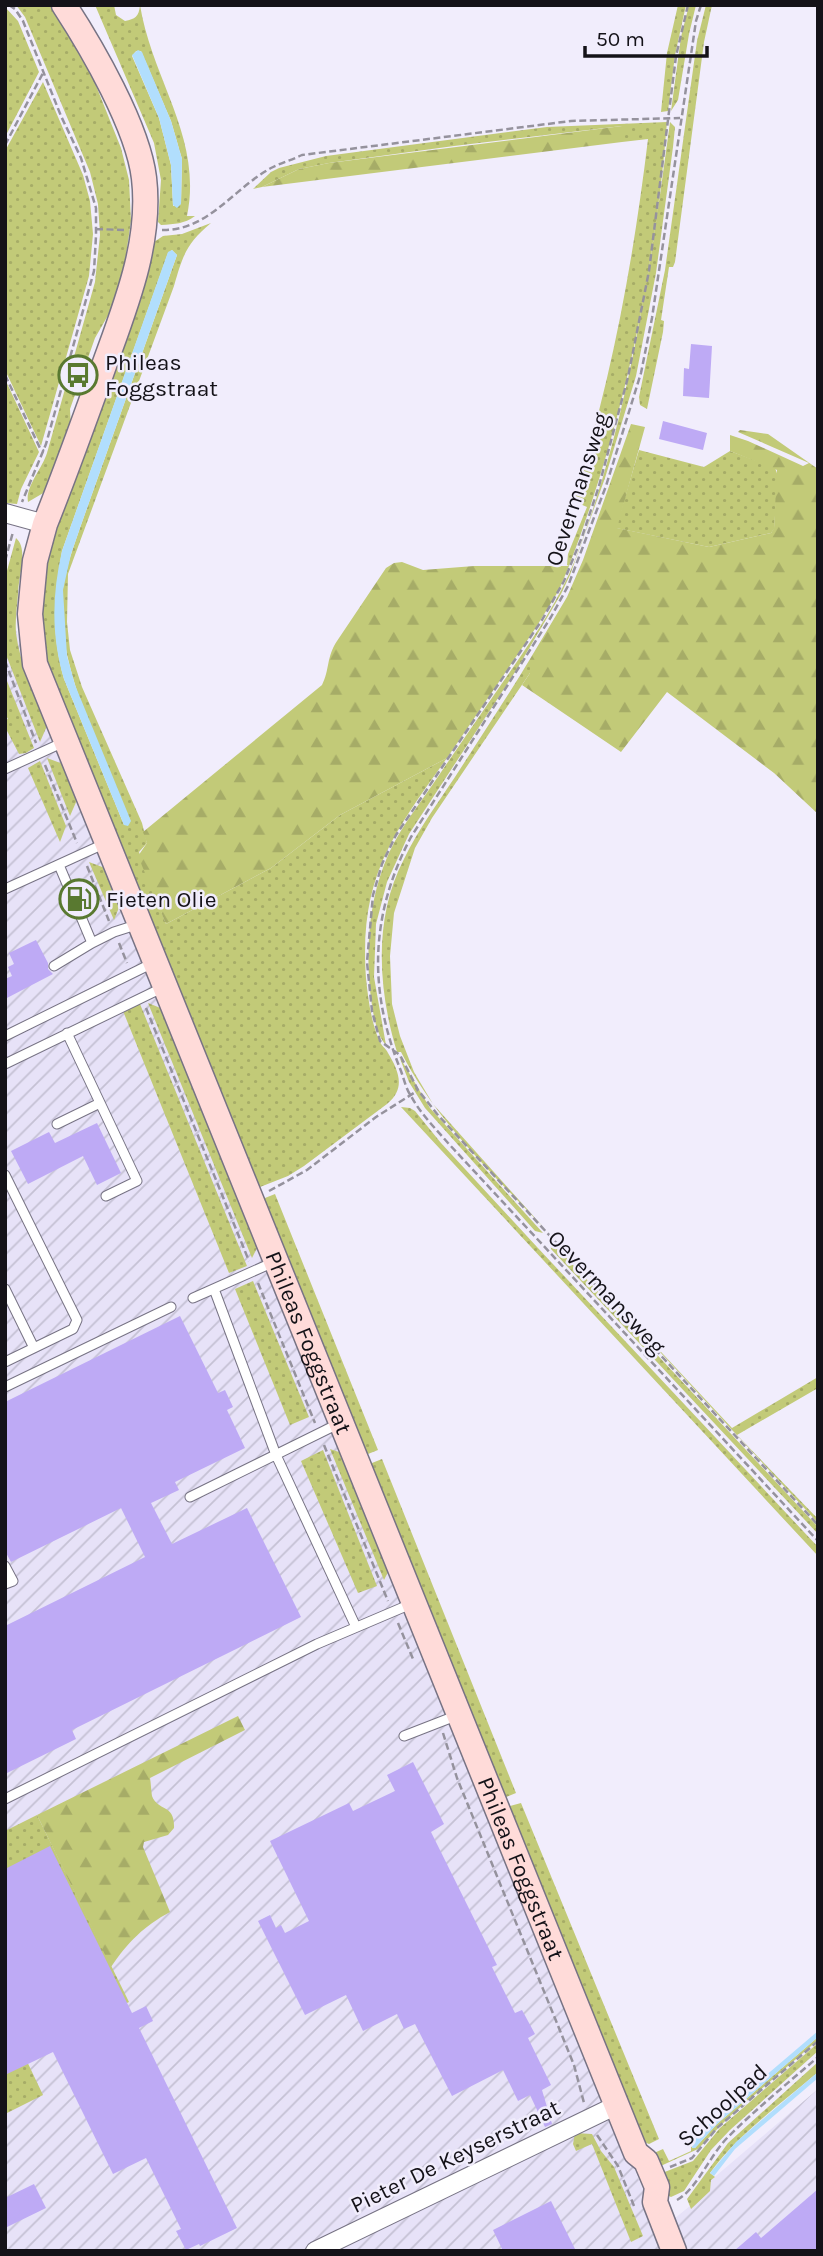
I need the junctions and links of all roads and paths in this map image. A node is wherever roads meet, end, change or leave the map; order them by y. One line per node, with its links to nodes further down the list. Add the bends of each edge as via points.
1 (9, 5): 7 (path, via 23,21)
2 (64, 5): 6 (street, Phileas Foggstraat)
3 (79, 5): 6 (street, Phileas Foggstraat)
4 (688, 5): 8 (path, Oevermansweg)
5 (701, 5): 9 (path, Oevermansweg)
6 (89, 45): 12 (street, Phileas Foggstraat, via 132,134 144,178)
7 (43, 73): 10 (path); 11 (path, via 82,158 96,208)
8 (669, 118): 9 (path); 12 (path, via 571,121 302,155 269,169 191,226); 38 (path, Oevermansweg, via 641,319 615,429 582,537 549,610 396,835 377,878 369,919 368,983 380,1041)
9 (680, 118): 38 (path, Oevermansweg, via 641,373 581,556 551,618 411,837 391,882 379,929 377,960 382,1015)
10 (5, 145)
11 (96, 229): 12 (path); 14 (path, via 94,271)
12 (143, 230): 16 (street, Phileas Foggstraat, via 133,283)
13 (5, 375): 14 (path)
14 (44, 451): 15 (path)
15 (12, 514): 16 (street); 17 (path)
16 (45, 524): 19 (street, Phileas Foggstraat, via 35,561 30,614 35,664)
17 (5, 561)
18 (5, 661): 20 (path)
19 (65, 742): 20 (lane); 22 (street, Phileas Foggstraat)
20 (40, 753): 21 (lane); 23 (path)
21 (5, 769)
22 (106, 843): 23 (lane); 28 (street, Phileas Foggstraat)
23 (82, 854): 24 (lane); 29 (path)
24 (59, 865): 25 (lane); 26 (lane)
25 (67, 884)
26 (5, 889)
27 (79, 912): 30 (lane)
28 (139, 924): 29 (lane); 31 (street, Phileas Foggstraat)
29 (114, 932): 30 (lane); 33 (path)
30 (92, 943): 32 (lane)
31 (154, 962): 33 (lane); 34 (street, Phileas Foggstraat)
32 (54, 966)
33 (131, 974): 37 (lane)
34 (164, 987): 35 (lane); 46 (street, Phileas Foggstraat)
35 (141, 998): 36 (lane); 47 (path)
36 (67, 1033): 39 (lane); 42 (lane)
37 (5, 1036)
38 (392, 1051): 40 (path, Oevermansweg, via 400,1055); 41 (path, Oevermansweg)
39 (5, 1064)
40 (418, 1090): 41 (path); 58 (path, Oevermansweg, via 460,1141)
41 (410, 1095): 46 (path, via 307,1170); 59 (path, Oevermansweg, via 447,1143)
42 (100, 1103): 43 (lane); 45 (lane, via 137,1181)
43 (57, 1124)
44 (5, 1175): 52 (lane, via 76,1320 73,1329)
45 (106, 1196)
46 (250, 1200): 47 (street, Phileas Foggstraat)
47 (265, 1266): 49 (lane); 55 (street, Phileas Foggstraat); 55 (path)
48 (5, 1289): 52 (lane)
49 (215, 1289): 50 (lane); 56 (lane)
50 (193, 1298)
51 (171, 1307): 54 (lane)
52 (34, 1348): 53 (lane)
53 (5, 1362)
54 (5, 1387)
55 (330, 1429): 56 (lane); 62 (street, Phileas Foggstraat); 62 (path)
56 (276, 1455): 57 (lane); 63 (lane)
57 (190, 1497)
58 (818, 1525)
59 (818, 1541)
60 (5, 1566): 61 (lane, via 13,1581)
61 (5, 1584)
62 (403, 1608): 63 (lane); 64 (path); 65 (street, Phileas Foggstraat)
63 (356, 1627): 67 (lane)
64 (413, 1660)
65 (449, 1718): 66 (lane); 70 (street, Phileas Foggstraat); 71 (path, via 457,1778 574,2065)
66 (404, 1736)
67 (5, 1799)
68 (818, 2041): 73 (path, Schoolpad, via 717,2129 692,2158)
69 (818, 2057): 75 (path, Schoolpad, via 728,2137 686,2195)
70 (617, 2105): 71 (street, Pieter De Keyserstraat); 72 (street, Phileas Foggstraat)
71 (590, 2118): 74 (path); 76 (street, Pieter De Keyserstraat)
72 (636, 2153): 73 (street, Phileas Foggstraat); 75 (street, Phileas Foggstraat, via 633,2166 644,2193)
73 (651, 2174): 75 (street, Phileas Foggstraat, via 657,2187)
74 (625, 2185)
75 (657, 2206): 77 (street, Phileas Foggstraat)
76 (314, 2251)
77 (674, 2251)

